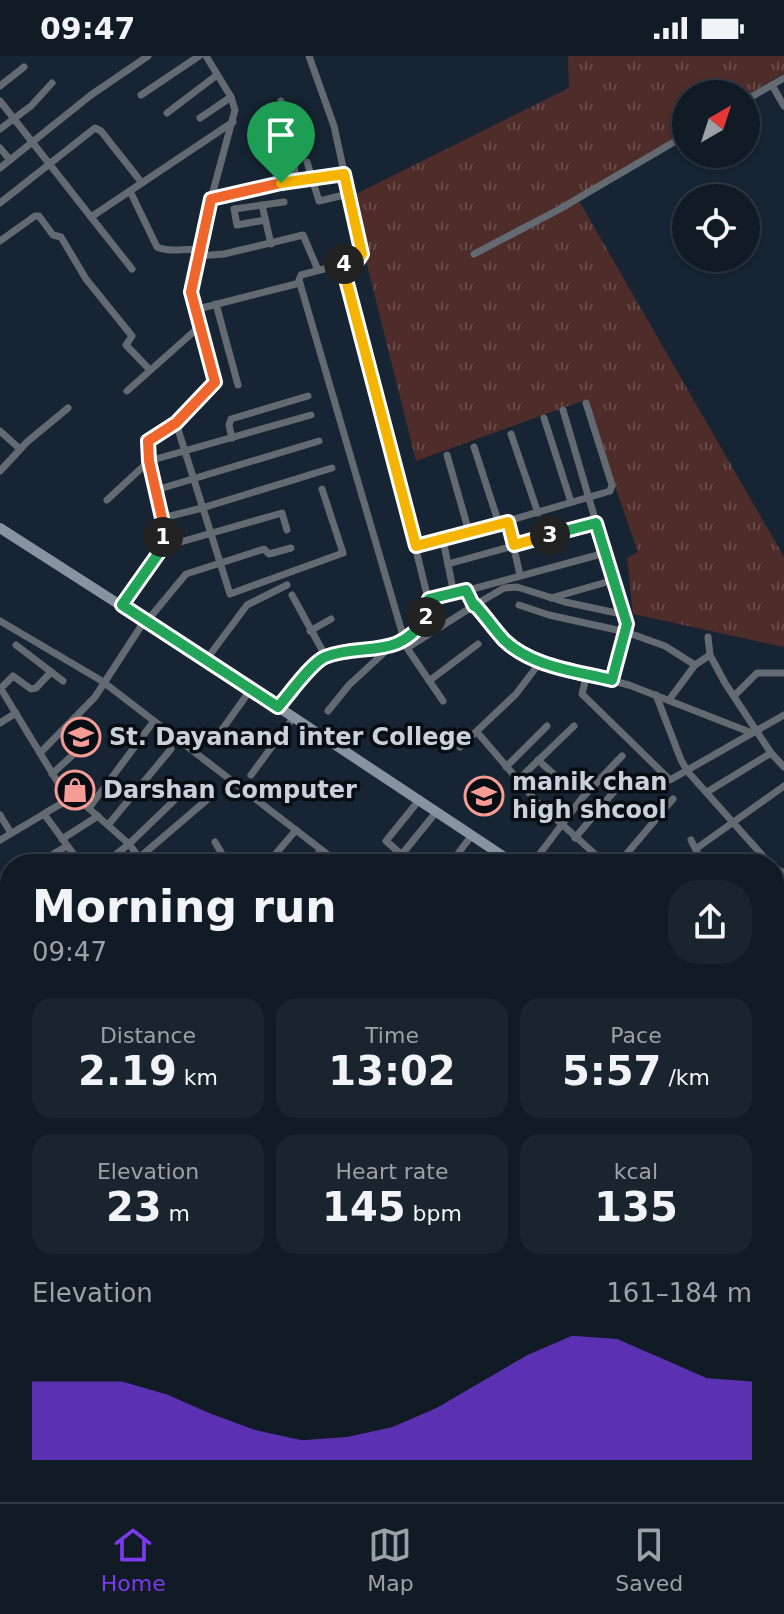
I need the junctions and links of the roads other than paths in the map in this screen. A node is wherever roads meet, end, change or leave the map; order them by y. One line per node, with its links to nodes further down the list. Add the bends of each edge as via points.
1 (148, 56): 22 (street)
2 (199, 56): 12 (street)
3 (206, 56): 6 (street)
4 (309, 56): 29 (street, via 334,126)
5 (24, 67): 10 (street)
6 (217, 75): 13 (street); 17 (street)
7 (784, 78): 9 (street)
8 (52, 83): 19 (street)
9 (772, 85): 11 (street); 16 (street)
10 (0, 86)
11 (760, 92)
12 (141, 95)
13 (231, 97): 18 (street); 20 (street)
14 (0, 101): 19 (street)
15 (281, 101): 31 (street)
16 (784, 106)
17 (167, 113)
18 (200, 118)
19 (14, 119): 21 (street); 22 (street)
20 (233, 122): 32 (street); 35 (street)
21 (0, 129)
22 (33, 142): 25 (street); 27 (street)
23 (672, 143): 44 (street)
24 (0, 148): 25 (street)
25 (10, 160): 28 (street)
26 (307, 162): 30 (street)
27 (50, 164): 32 (street, via 98,129); 37 (street); 39 (street)
28 (0, 168)
29 (344, 174): 30 (street); 34 (street)
30 (312, 180): 31 (street); 34 (street, via 321,202)
31 (296, 182): 35 (street)
32 (142, 183): 33 (street)
33 (130, 191): 39 (street); 43 (street, via 157,247)
34 (348, 194): 45 (street, via 362,254)
35 (211, 199): 43 (street)
36 (284, 202): 38 (street)
37 (0, 203)
38 (262, 205): 40 (street); 40 (street, via 235,209 235,223)
39 (91, 217): 46 (street)
40 (265, 220): 42 (street)
41 (0, 241): 52 (street, via 39,216 53,235 61,237 86,279 132,336 126,345)
42 (271, 244): 43 (street); 47 (street, via 303,235)
43 (198, 253): 50 (street, via 191,292)
44 (474, 254)
45 (342, 264): 47 (street); 91 (street)
46 (132, 269)
47 (318, 270): 48 (street, via 301,275)
48 (300, 283): 49 (street); 115 (street)
49 (216, 304): 50 (street); 53 (street)
50 (194, 310): 51 (street)
51 (199, 327): 52 (street); 61 (street, via 215,382)
52 (150, 370): 54 (street)
53 (238, 385)
54 (127, 391)
55 (308, 396): 64 (street, via 231,419)
56 (586, 403): 76 (street, via 612,489)
57 (68, 408): 67 (street)
58 (563, 410): 76 (street)
59 (311, 415): 64 (street)
60 (544, 418): 78 (street)
61 (176, 423): 68 (street); 70 (street, via 148,441)
62 (0, 431): 67 (street)
63 (511, 434): 80 (street)
64 (232, 438): 68 (street)
65 (319, 441): 73 (street)
66 (474, 447): 84 (street)
67 (20, 449): 72 (street)
68 (185, 451): 70 (street); 73 (street)
69 (447, 455): 87 (street)
70 (149, 461): 75 (street); 77 (street)
71 (332, 468): 79 (street)
72 (0, 471)
73 (193, 479): 75 (street); 79 (street)
74 (322, 489): 95 (street, via 342,554 231,594)
75 (156, 490): 81 (street)
76 (589, 497): 78 (street); 83 (street)
77 (107, 500)
78 (571, 502): 80 (street)
79 (202, 508): 81 (street); 88 (street)
80 (538, 513): 82 (street)
81 (162, 518): 92 (street)
82 (508, 522): 84 (street); 90 (street)
83 (596, 523): 90 (street); 94 (street)
84 (499, 524): 87 (street)
85 (0, 528): 105 (main road)
86 (287, 530): 88 (street, via 282,513)
87 (469, 532): 89 (street)
88 (211, 534): 92 (street); 95 (street)
89 (443, 540): 91 (street); 96 (street)
90 (514, 545): 96 (street); 97 (street)
91 (416, 546): 104 (street)
92 (163, 547): 105 (street)
93 (291, 548): 95 (street, via 269,554 264,549)
94 (605, 553): 97 (street); 98 (street)
95 (219, 563): 111 (street, via 182,577)
96 (448, 564): 101 (street)
97 (520, 575): 100 (street)
98 (614, 580): 103 (street); 108 (street)
99 (287, 585): 121 (street, via 250,602)
100 (466, 590): 101 (street); 107 (street)
101 (454, 594): 104 (street)
102 (292, 595): 112 (street)
103 (551, 598): 107 (street, via 510,586); 108 (street)
104 (429, 599): 115 (street, via 420,626)
105 (122, 605): 111 (main road)
106 (519, 605): 113 (street)
107 (474, 606): 122 (street, via 505,641); 129 (street, via 407,648)
108 (626, 615): 113 (street)
109 (331, 619): 112 (street)
110 (0, 621): 130 (street)
111 (146, 621): 121 (main road); 130 (street)
112 (310, 631): 120 (street)
113 (626, 632): 123 (street, via 665,646); 127 (street)
114 (708, 637): 119 (street)
115 (404, 639): 118 (street)
116 (478, 644): 129 (street)
117 (16, 645): 124 (street)
118 (389, 647): 120 (street); 138 (street)
119 (710, 655): 123 (street); 134 (street)
120 (326, 657): 137 (street)
121 (206, 660): 132 (main road)
122 (541, 661): 125 (street); 147 (street)
123 (695, 665): 135 (street)
124 (51, 672): 128 (street); 131 (street, via 34,689 14,676)
125 (587, 673): 127 (street); 158 (street, via 582,694 669,780)
126 (784, 673): 134 (street, via 757,673)
127 (612, 680): 133 (street)
128 (63, 681)
129 (429, 681): 136 (street)
130 (102, 686): 143 (street); 152 (street)
131 (0, 689): 139 (street)
132 (251, 689): 137 (main road); 149 (street)
133 (656, 695): 135 (street); 158 (street)
134 (735, 695): 146 (street)
135 (669, 700): 146 (street)
136 (443, 701)
137 (278, 707): 141 (main road)
138 (328, 711)
139 (16, 713): 142 (street); 152 (street)
140 (784, 715): 146 (street)
141 (293, 718): 160 (street); 170 (main road)
142 (0, 723)
143 (151, 725): 172 (street); 180 (street)
144 (547, 726): 156 (street)
145 (574, 726): 155 (street)
146 (755, 731): 153 (street); 158 (street)
147 (477, 732): 150 (street); 156 (street)
148 (89, 740): 159 (street)
149 (214, 741)
150 (460, 747)
151 (171, 749): 179 (street)
152 (40, 753): 159 (street)
153 (771, 753): 157 (street); 167 (street)
154 (622, 756): 177 (street)
155 (538, 760): 162 (street); 166 (street)
156 (506, 767): 162 (street)
157 (784, 767)
158 (688, 772): 167 (street)
159 (52, 774): 168 (street)
160 (251, 775)
161 (627, 776): 183 (street)
162 (518, 780): 177 (street)
163 (189, 786): 188 (street)
164 (784, 786): 178 (street)
165 (88, 787): 168 (street)
166 (569, 788)
167 (707, 792): 178 (street)
168 (72, 798): 172 (street); 174 (street)
169 (209, 798): 195 (street)
170 (420, 799): 173 (main road); 200 (street, via 386,841)
171 (673, 799): 205 (street)
172 (89, 808): 176 (street)
173 (437, 811): 182 (main road); 200 (street)
174 (44, 814): 181 (street); 187 (street)
175 (0, 815): 181 (street)
176 (98, 816): 179 (street); 187 (street)
177 (561, 824): 183 (street); 203 (street)
178 (735, 824): 189 (street); 207 (street)
179 (108, 825): 188 (street)
180 (296, 830): 190 (street); 197 (street)
181 (11, 833): 184 (street)
182 (472, 835): 201 (street); 202 (main road)
183 (575, 838): 204 (street)
184 (0, 840)
185 (691, 840): 189 (street)
186 (215, 842): 196 (street)
187 (65, 843): 191 (street); 192 (street)
188 (129, 844): 193 (street); 194 (street)
189 (697, 848): 206 (street)
190 (321, 850): 198 (street); 199 (street)
191 (50, 854)
192 (73, 854)
193 (116, 854)
194 (137, 854)
195 (149, 854)
196 (222, 854)
197 (276, 854)
198 (318, 854)
199 (326, 854)
200 (401, 854)
201 (458, 854)
202 (500, 854)
203 (539, 854)
204 (594, 854)
205 (626, 854)
206 (699, 854)
207 (759, 854)

